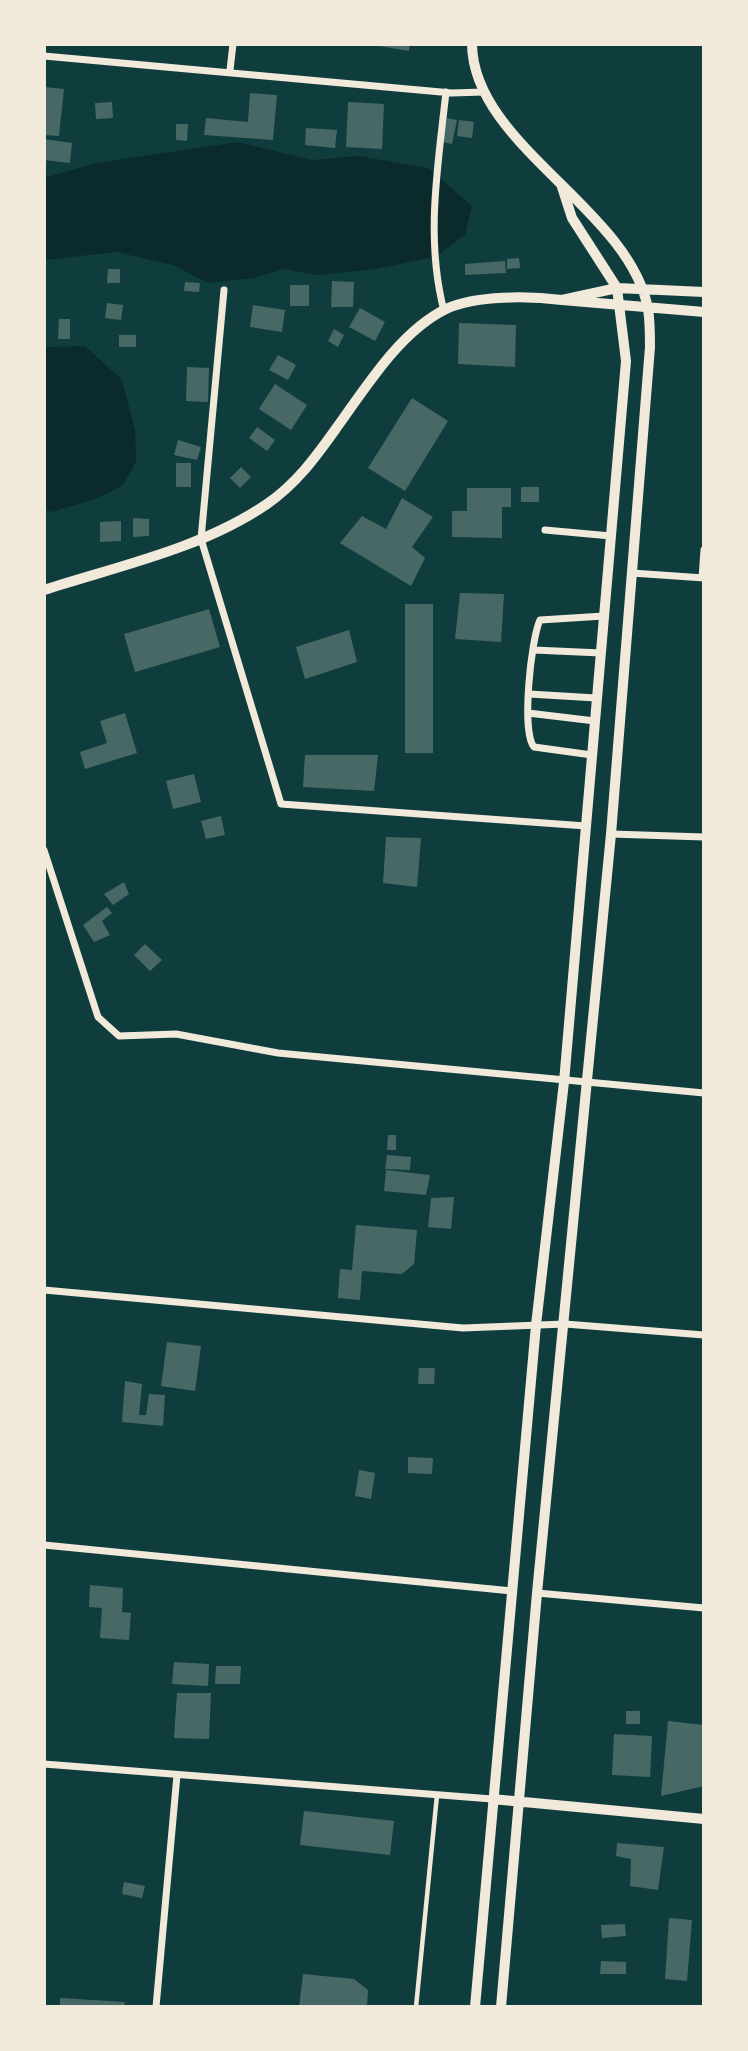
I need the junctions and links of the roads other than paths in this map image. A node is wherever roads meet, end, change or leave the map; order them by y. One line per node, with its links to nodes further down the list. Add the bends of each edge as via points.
1 (233, 44): 4 (street)
2 (472, 44): 6 (street)
3 (44, 56): 4 (street)
4 (230, 71): 5 (street)
5 (446, 92): 6 (street); 15 (street, via 433,244)
6 (484, 92): 7 (street)
7 (561, 184): 8 (street, via 572,218); 9 (street, via 608,236)
8 (617, 288): 9 (street); 12 (street); 13 (street)
9 (640, 288): 11 (street); 14 (street)
10 (224, 290): 19 (street)
11 (704, 292)
12 (562, 300): 13 (street); 15 (street, via 493,299)
13 (620, 304): 14 (street); 18 (street, via 626,361)
14 (648, 307): 16 (street); 21 (street, via 650,347)
15 (444, 311): 19 (street, via 405,341 303,474 267,504)
16 (704, 312)
17 (545, 530): 18 (street)
18 (611, 536): 24 (street)
19 (201, 539): 23 (street); 32 (street, via 281,804)
20 (704, 550): 22 (street)
21 (632, 573): 22 (street); 33 (street)
22 (703, 578)
23 (44, 590)
24 (604, 617): 25 (street, via 540,620); 26 (street)
25 (534, 650): 26 (street); 27 (street)
26 (600, 653): 28 (street)
27 (529, 694): 28 (street); 29 (street)
28 (596, 698): 30 (street)
29 (528, 713): 30 (street); 31 (street, via 528,734 534,747)
30 (595, 721): 31 (street)
31 (592, 755): 32 (street)
32 (586, 826): 36 (street)
33 (611, 834): 34 (street); 37 (street)
34 (704, 837)
35 (44, 850): 36 (street, via 98,1017 119,1036 176,1034 278,1053)
36 (564, 1082): 37 (street); 41 (street)
37 (586, 1084): 38 (street); 40 (street)
38 (704, 1093)
39 (44, 1290): 41 (street, via 463,1328)
40 (565, 1324): 41 (street); 42 (street); 45 (street)
41 (536, 1325): 44 (street)
42 (704, 1335)
43 (44, 1545): 44 (street)
44 (512, 1591): 50 (street)
45 (537, 1593): 46 (street); 51 (street)
46 (704, 1608)
47 (44, 1764): 48 (street)
48 (177, 1775): 49 (street); 53 (street)
49 (437, 1796): 50 (street); 54 (lane)
50 (492, 1799): 51 (street); 55 (street)
51 (518, 1801): 52 (street); 56 (street)
52 (704, 1819)
53 (156, 2007)
54 (416, 2007)
55 (475, 2007)
56 (501, 2007)

